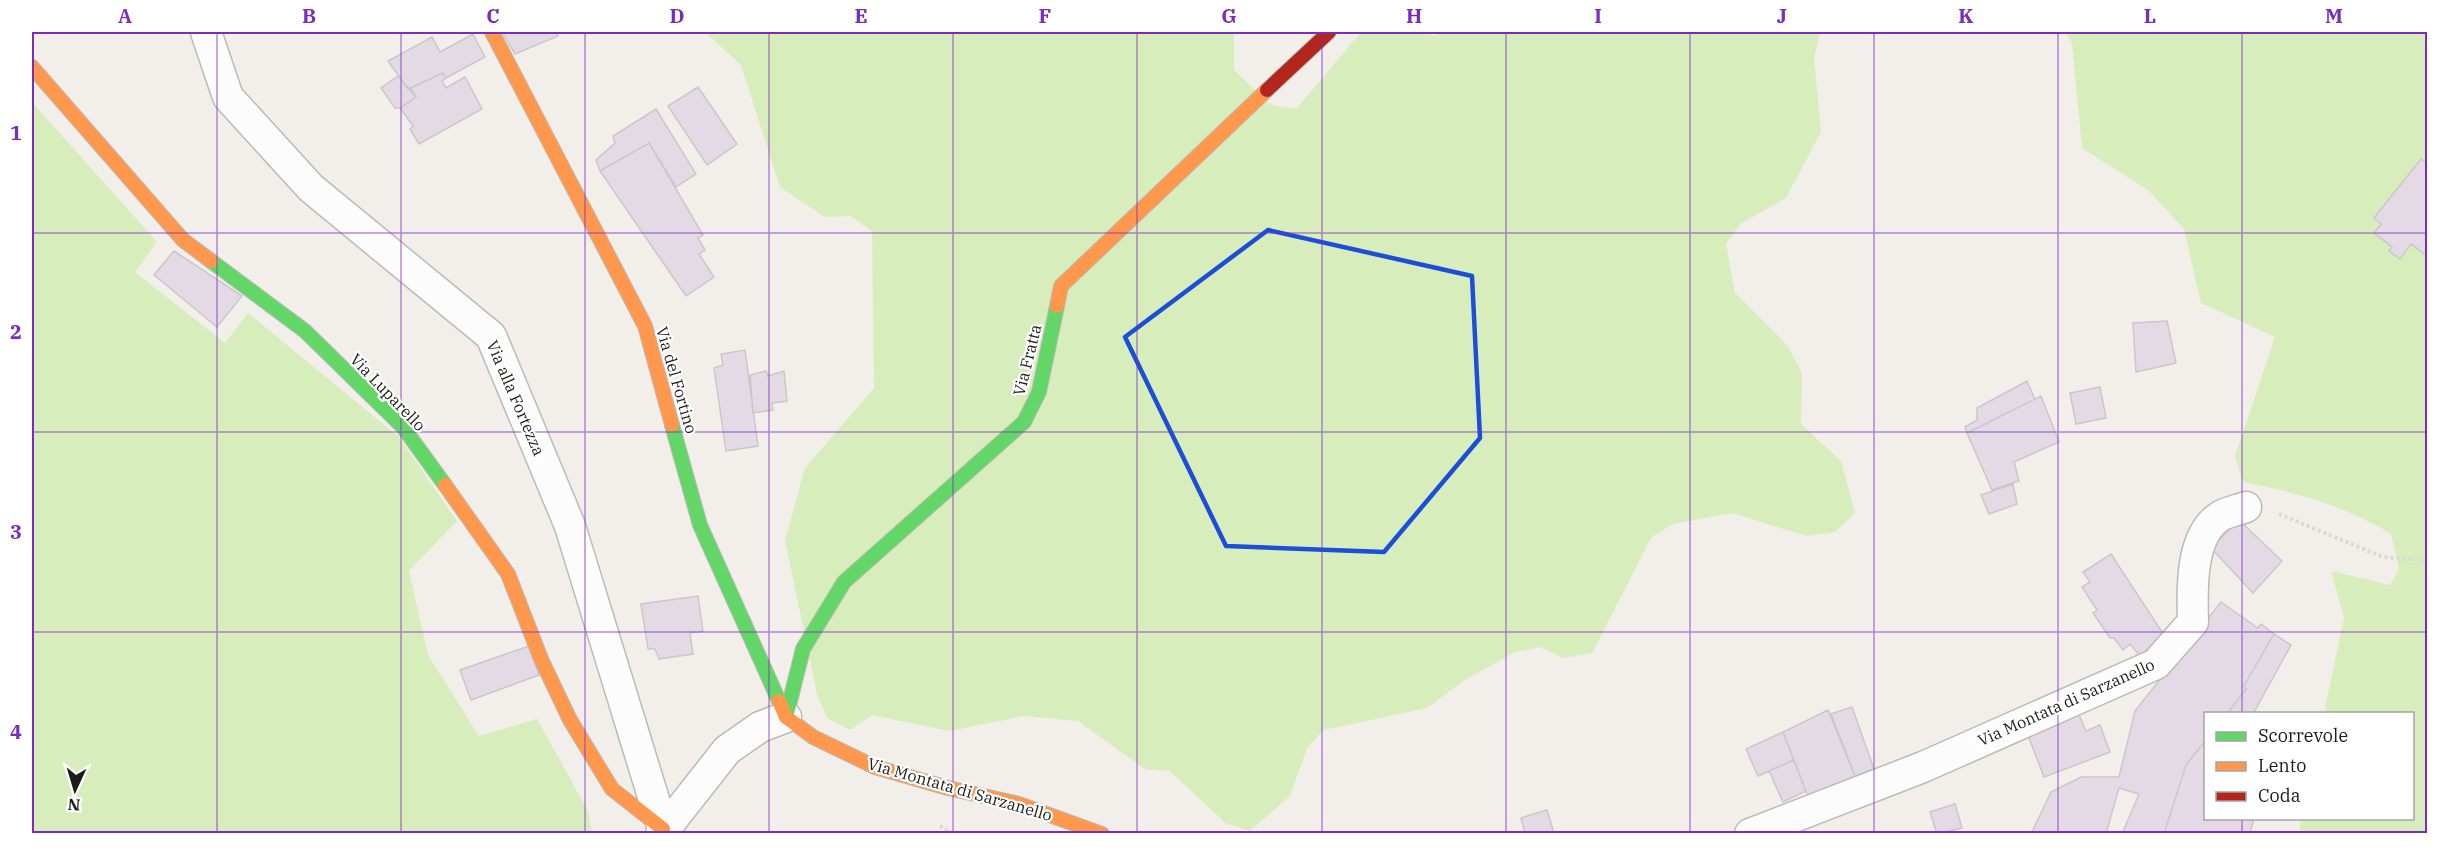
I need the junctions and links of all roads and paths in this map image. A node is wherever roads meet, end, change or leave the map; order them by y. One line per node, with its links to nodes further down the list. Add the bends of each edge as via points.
1 (206, 32): 8 (street, Via alla Fortezza, via 228,97 311,188 491,336 570,526)
2 (492, 32): 7 (street, Via del Fortino, via 645,326 700,525)
3 (1329, 32): 7 (street, Via Fratta, via 1061,286 1039,392 1024,422 844,582 803,649)
4 (32, 67): 8 (street, Via Luparello, via 183,240 305,331 404,427 508,574 570,720 612,789)
5 (2246, 507): 6 (path, via 2286,515 2384,557 2424,560); 10 (street, Via Montata di Sarzanello, via 2220,516 2203,533 2192,581 2193,622 2156,664 1912,771)
6 (2427, 556)
7 (786, 717): 8 (street, via 760,727 727,750); 9 (street, Via Montata di Sarzanello, via 813,737 875,767 1019,804)
8 (662, 831)
9 (1102, 834)
10 (1750, 834)

